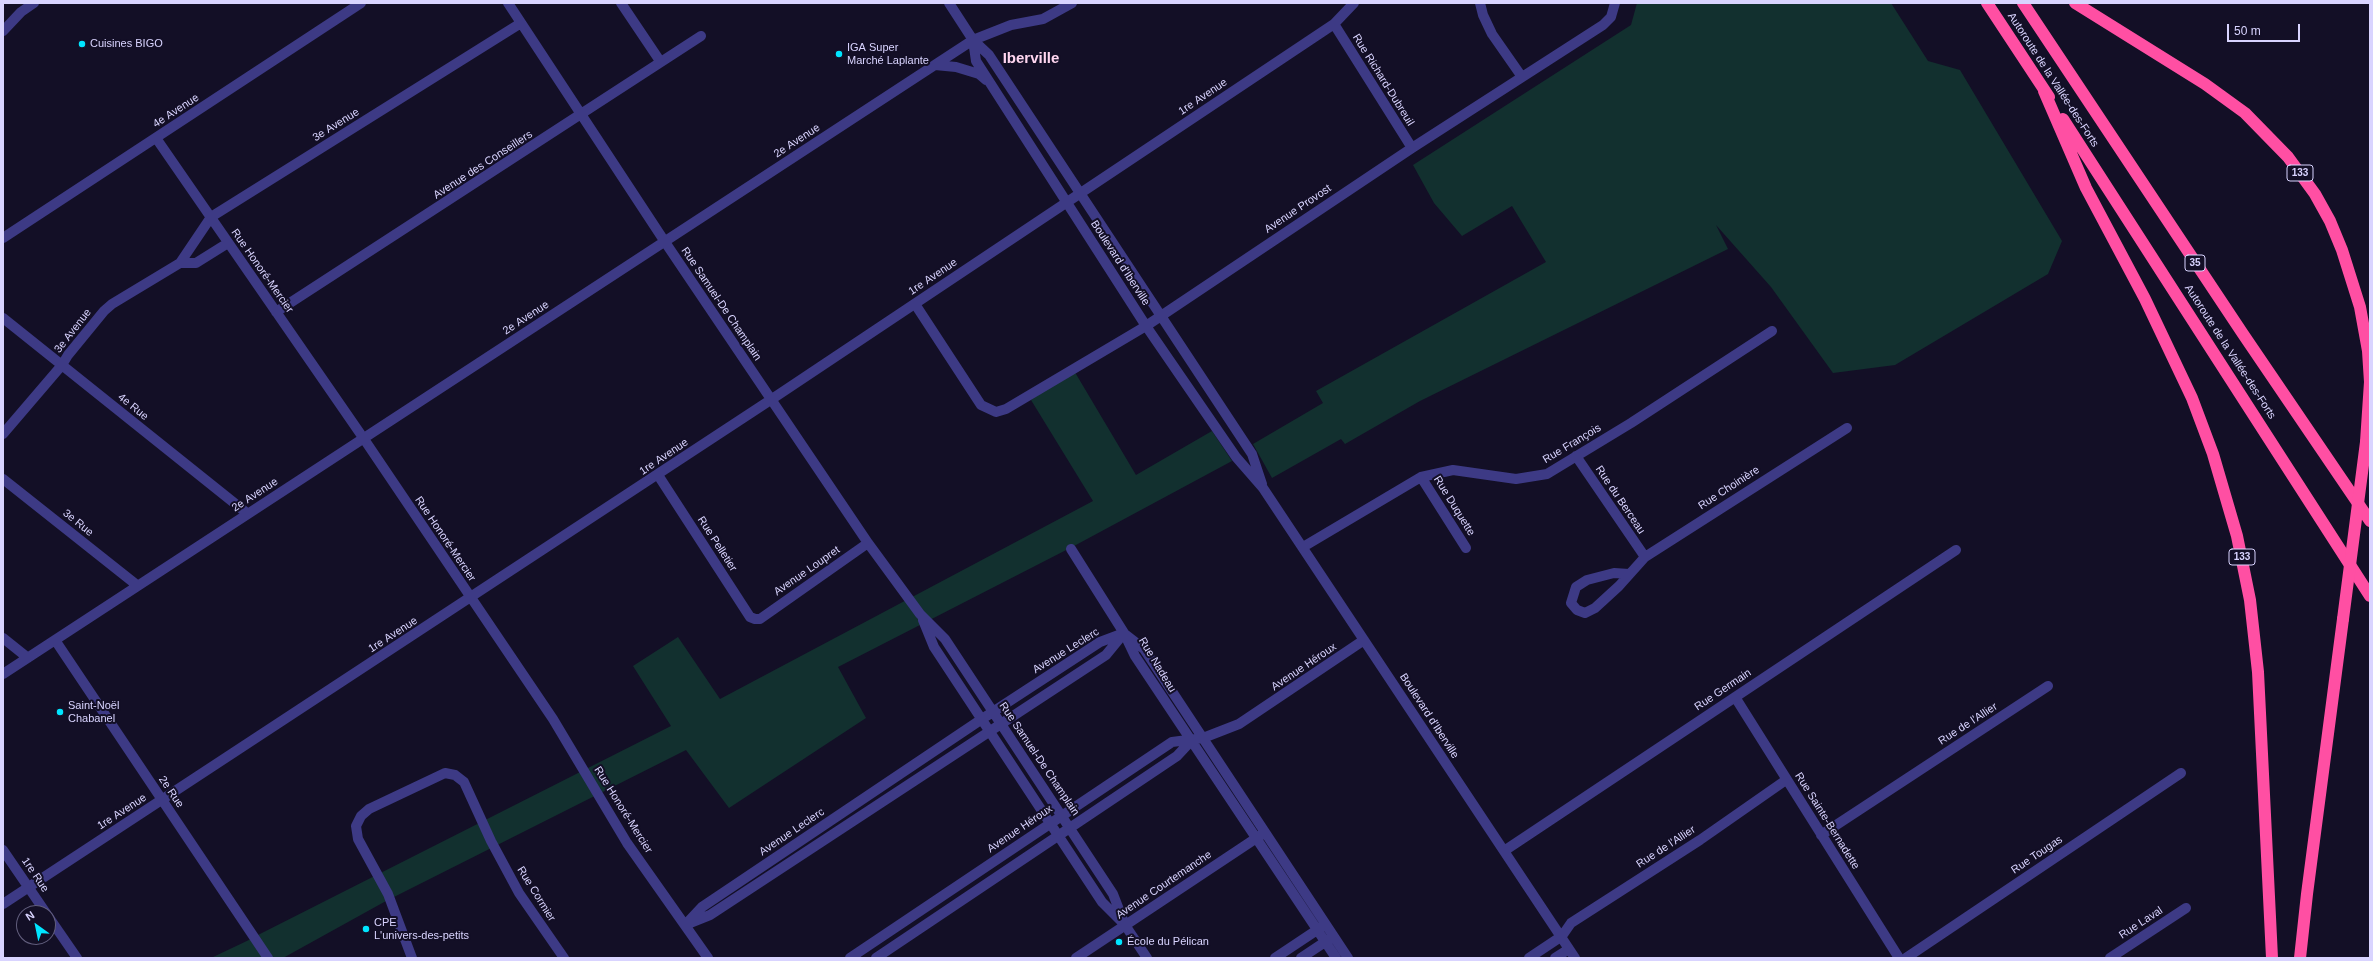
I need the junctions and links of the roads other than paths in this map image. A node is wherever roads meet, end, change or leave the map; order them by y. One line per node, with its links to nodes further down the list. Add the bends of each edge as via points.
1 (34, 3): 15 (street, via 20,12)
2 (361, 3): 24 (street, 4e Avenue)
3 (508, 3): 13 (street, Rue Samuel-De Champlain)
4 (621, 3): 18 (street)
5 (948, 3): 17 (street, Boulevard d'Iberville)
6 (1072, 3): 17 (street, 2e Avenue, via 1043,18 1011,25)
7 (1354, 3): 14 (street, 1re Avenue)
8 (1480, 3): 20 (street, via 1492,34)
9 (1615, 3): 20 (street, Avenue Provost, via 1610,19)
10 (1987, 3): 22 (highway, Autoroute de la Vallée-des-Forts)
11 (2023, 3): 50 (highway, Autoroute de la Vallée-des-Forts / 35)
12 (2075, 3): 126 (highway, 133, bridge, via 2205,84 2239,109 2277,145 2315,194 2337,236 2360,307 2370,382 2366,442)
13 (521, 23): 23 (street, Rue Samuel-De Champlain); 28 (street, 3e Avenue)
14 (1334, 24): 25 (street, Rue Richard-Dubreuil); 26 (street, 1re Avenue)
15 (3, 31)
16 (701, 36): 18 (street, Avenue des Conseillers)
17 (973, 40): 19 (street, 2e Avenue); 21 (street, Boulevard d'Iberville, via 976,61); 26 (street, Boulevard d'Iberville, via 989,55)
18 (660, 61): 23 (street, Avenue des Conseillers)
19 (935, 65): 21 (street, via 956,67 979,74); 30 (street, 2e Avenue)
20 (1522, 77): 25 (street, Avenue Provost)
21 (992, 86): 27 (street, Boulevard d'Iberville)
22 (2044, 91): 59 (highway, Autoroute de la Vallée-des-Forts); 125 (highway, 133, via 2086,188 2145,299 2192,398 2213,454 2236,530 2250,600 2258,672)
23 (581, 115): 30 (street, Rue Samuel-De Champlain); 34 (street, Avenue des Conseillers)
24 (156, 138): 28 (street, Rue Honoré-Mercier); 29 (street, 4e Avenue)
25 (1412, 148): 35 (street, Avenue Provost)
26 (1081, 192): 27 (street, 1re Avenue); 35 (street, Boulevard d'Iberville)
27 (1067, 202): 33 (street, 1re Avenue); 37 (street, Boulevard d'Iberville)
28 (211, 218): 31 (street, Rue Honoré-Mercier); 32 (street, 3e Avenue)
29 (3, 238)
30 (665, 242): 40 (street, Rue Samuel-De Champlain); 43 (street, 2e Avenue)
31 (228, 243): 32 (street, 3e Avenue, via 196,263); 34 (street, Rue Honoré-Mercier)
32 (180, 263): 39 (street, 3e Avenue, via 112,304 84,335)
33 (915, 304): 37 (street, Avenue Provost, via 981,405 996,412 1006,410); 40 (street, 1re Avenue)
34 (276, 312): 43 (street, Rue Honoré-Mercier)
35 (1161, 316): 37 (street, Avenue Provost); 48 (street, Boulevard d'Iberville, via 1252,454)
36 (3, 318): 39 (street, 4e Rue)
37 (1146, 326): 48 (street, Boulevard d'Iberville, via 1236,457)
38 (1772, 331): 44 (street, Rue François)
39 (62, 365): 42 (street, 3e Avenue); 49 (street, 4e Rue)
40 (772, 399): 45 (street, 1re Avenue); 51 (street, Rue Samuel-De Champlain)
41 (1847, 428): 56 (street, Rue Choinière)
42 (3, 434)
43 (364, 439): 49 (street, 2e Avenue); 60 (street, Rue Honoré-Mercier)
44 (1576, 456): 46 (street, Rue François, via 1547,474 1516,479 1453,470); 56 (street, Rue du Berceau)
45 (658, 475): 60 (street, 1re Avenue); 62 (street, Rue Pelletier, via 750,617)
46 (1421, 477): 52 (street, Rue François); 53 (street, Rue Duquette)
47 (3, 479): 58 (street, 3e Rue)
48 (1263, 488): 52 (street, Boulevard d'Iberville)
49 (248, 514): 58 (street, 2e Avenue)
50 (2370, 521)
51 (868, 543): 61 (street, Rue Samuel-De Champlain); 62 (street, Avenue Loupret)
52 (1303, 547): 66 (street, Boulevard d'Iberville)
53 (1466, 548)
54 (1070, 549): 63 (street)
55 (1956, 550): 70 (street, Rue Germain)
56 (1645, 557): 57 (street, Rue Choinière)
57 (1629, 574): 57 (street, Rue Choinière, via 1614,573 1587,580 1576,587 1571,603 1577,610 1585,613 1595,608)
58 (138, 586): 65 (street, 2e Avenue)
59 (2370, 596)
60 (471, 598): 81 (street, 1re Avenue); 99 (street, Rue Honoré-Mercier, via 553,719 627,843)
61 (920, 614): 71 (street, Rue Samuel-De Champlain, via 945,639); 72 (street, Rue Samuel-De Champlain, via 934,647)
62 (760, 619)
63 (1124, 633): 71 (street, Avenue Leclerc, via 1100,642); 73 (street, Avenue Leclerc, via 1106,655); 75 (street, Rue Nadeau, via 1144,649); 76 (street, Rue Nadeau, via 1135,656)
64 (3, 638): 67 (street)
65 (55, 640): 67 (street, 2e Avenue); 81 (street, 2e Rue)
66 (1364, 640): 75 (street, Avenue Héroux, via 1239,724); 90 (street, Boulevard d'Iberville)
67 (28, 658): 68 (street, 2e Avenue)
68 (3, 674)
69 (2048, 686): 87 (street, Rue de l'Allier)
70 (1734, 697): 79 (street, Rue Sainte-Bernadette); 90 (street, Rue Germain)
71 (994, 712): 72 (street, Avenue Leclerc); 73 (street, Rue Samuel-De Champlain)
72 (982, 719): 74 (street, Rue Samuel-De Champlain); 77 (street, Avenue Leclerc)
73 (1001, 724): 74 (street, Avenue Leclerc); 82 (street, Rue Samuel-De Champlain)
74 (990, 732): 80 (street, Avenue Leclerc); 83 (street, Rue Samuel-De Champlain)
75 (1203, 738): 76 (street, Avenue Héroux); 85 (street, Rue Nadeau)
76 (1191, 741): 82 (street, Avenue Héroux, via 1172,742); 84 (street, via 1177,756); 88 (street, Rue Nadeau)
77 (907, 770): 80 (street); 91 (street, Avenue Leclerc)
78 (2181, 773): 123 (street, Rue Tougas)
79 (1786, 780): 87 (street, Rue Sainte-Bernadette); 103 (street, Rue de l'Allier, via 1700,840 1571,923)
80 (914, 782): 92 (street, Avenue Leclerc)
81 (162, 801): 93 (street, 1re Avenue); 107 (street, 2e Rue)
82 (1061, 816): 83 (street, Avenue Héroux); 84 (street, Rue Samuel-De Champlain)
83 (1050, 823): 86 (street, Rue Samuel-De Champlain); 97 (street, Avenue Héroux)
84 (1070, 827): 86 (street); 98 (street, Rue Samuel-De Champlain, via 1113,894)
85 (1265, 832): 88 (street, Avenue Courtemanche); 100 (street, Rue Nadeau)
86 (1059, 834): 98 (street, Rue Samuel-De Champlain, via 1102,902); 102 (street)
87 (1821, 835): 122 (street, Rue Sainte-Bernadette)
88 (1256, 838): 98 (street, Avenue Courtemanche); 100 (street, Rue Nadeau)
89 (3, 850): 93 (street, 1re Rue)
90 (1504, 851): 103 (street, Boulevard d'Iberville)
91 (751, 874): 92 (street); 99 (street, Avenue Leclerc, via 702,907)
92 (758, 884): 99 (street, Avenue Leclerc, via 710,915)
93 (28, 887): 94 (street, 1re Avenue); 95 (street, 1re Rue)
94 (3, 904)
95 (40, 905)
96 (2186, 908): 124 (street, Rue Laval)
97 (906, 920): 102 (street); 111 (street, Avenue Héroux)
98 (1125, 925): 113 (street, Avenue Courtemanche); 114 (street, Rue Samuel-De Champlain)
99 (686, 926): 110 (street, Rue Honoré-Mercier)
100 (1322, 927): 104 (street, Rue Nadeau); 115 (street)
101 (56, 928): 106 (street)
102 (915, 932): 112 (street)
103 (1562, 936): 105 (street, Boulevard d'Iberville); 119 (street, Rue de l'Allier)
104 (1330, 939): 116 (street); 117 (street, Rue Nadeau); 118 (street, Rue Nadeau)
105 (1569, 949): 120 (street); 121 (street, Boulevard d'Iberville)
106 (77, 958)
107 (268, 958)
108 (412, 958): 109 (street, Rue Cormier, via 388,894 358,839 356,826 361,816 369,809 445,773 455,774 464,782 491,841 519,893)
109 (564, 958)
110 (708, 958)
111 (850, 958)
112 (876, 958)
113 (1076, 958)
114 (1147, 958)
115 (1275, 958)
116 (1301, 958)
117 (1336, 958)
118 (1348, 958)
119 (1529, 958)
120 (1555, 958)
121 (1575, 958)
122 (1899, 958)
123 (1906, 958)
124 (2110, 958)
125 (2272, 958)
126 (2300, 958)

